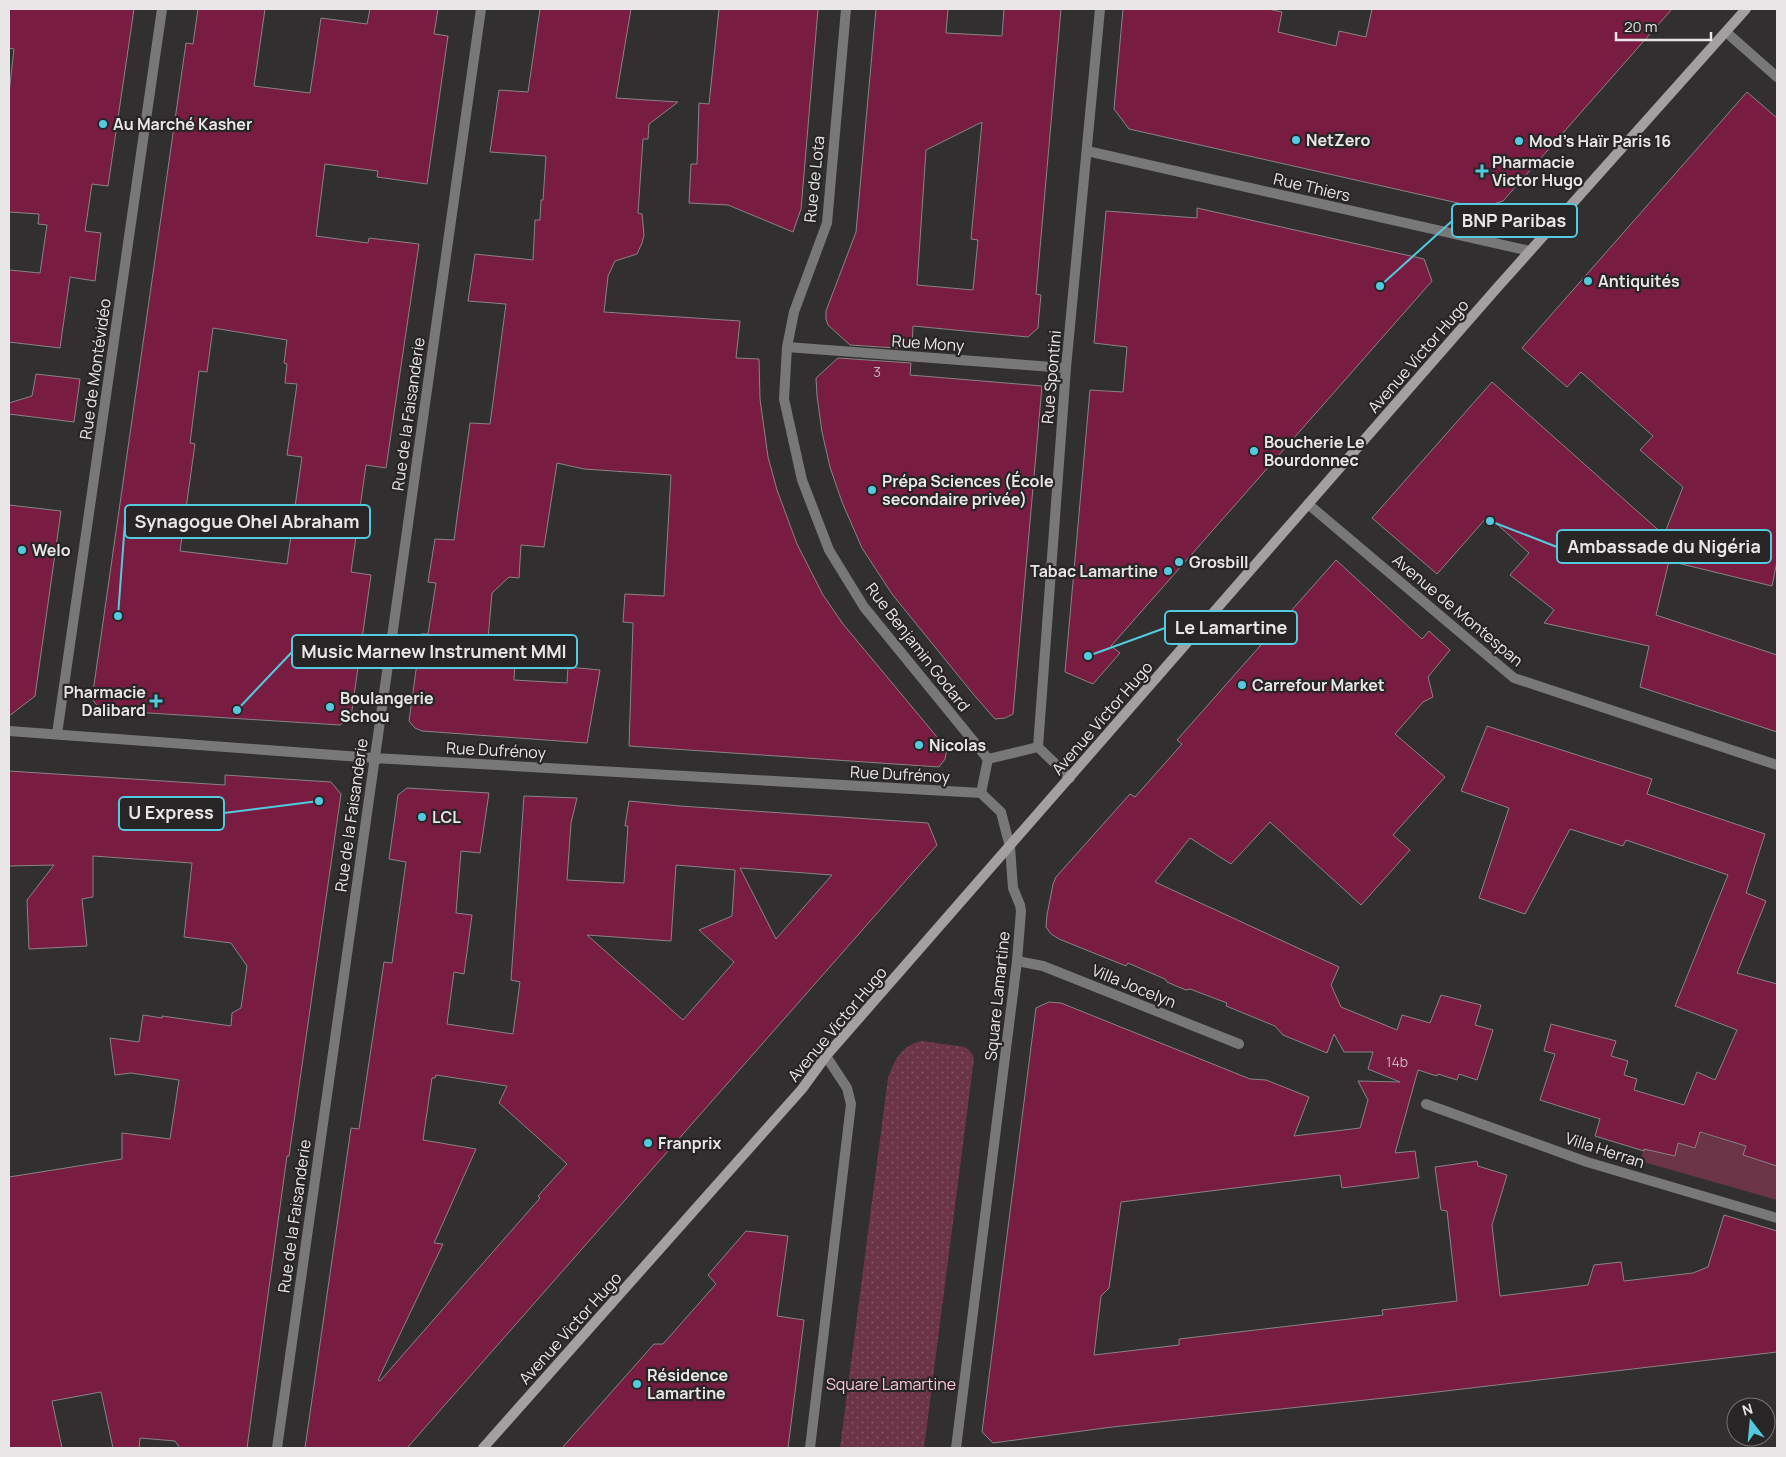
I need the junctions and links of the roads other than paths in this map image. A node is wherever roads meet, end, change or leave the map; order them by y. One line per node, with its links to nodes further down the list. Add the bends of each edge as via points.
1 (162, 9): 14 (street, Rue de Montévidéo)
2 (481, 9): 16 (street, Rue de la Faisanderie)
3 (846, 9): 10 (street, Rue de Lota, via 827,223 794,312)
4 (1100, 9): 8 (street, Rue Spontini)
5 (1746, 9): 6 (main road, Avenue Victor Hugo)
6 (1726, 32): 7 (street); 9 (main road, Avenue Victor Hugo)
7 (1777, 77)
8 (1087, 151): 9 (street, Rue Thiers); 11 (street, Rue Spontini)
9 (1530, 251): 12 (main road, Avenue Victor Hugo)
10 (787, 347): 11 (street, Rue Mony); 17 (street, Rue Benjamin Godard, via 784,399 802,480 829,550 864,607)
11 (1066, 368): 15 (street, Rue Spontini)
12 (1308, 504): 18 (street, Avenue de Montespan, via 1514,678); 19 (main road, Avenue Victor Hugo)
13 (9, 731): 14 (street, Rue Dufrénoy)
14 (57, 734): 16 (street, Rue Dufrénoy)
15 (1038, 747): 17 (street); 19 (street)
16 (374, 758): 20 (street, Rue Dufrénoy); 27 (street, Rue de la Faisanderie)
17 (988, 759): 20 (street)
18 (1777, 765)
19 (1070, 778): 21 (main road, Avenue Victor Hugo)
20 (981, 792): 21 (street, Square Lamartine, via 1001,812)
21 (1010, 847): 22 (street, Square Lamartine, via 1013,888 1021,911); 24 (main road, Avenue Victor Hugo)
22 (1017, 961): 23 (street, Villa Jocelyn, via 1043,966); 30 (street, Square Lamartine)
23 (1239, 1044)
24 (826, 1056): 28 (main road, Avenue Victor Hugo, via 802,1089); 29 (street, via 847,1088 851,1104)
25 (1426, 1104): 26 (street, Villa Herran, via 1587,1162)
26 (1777, 1218)
27 (277, 1448)
28 (483, 1448)
29 (810, 1448)
30 (956, 1448)

